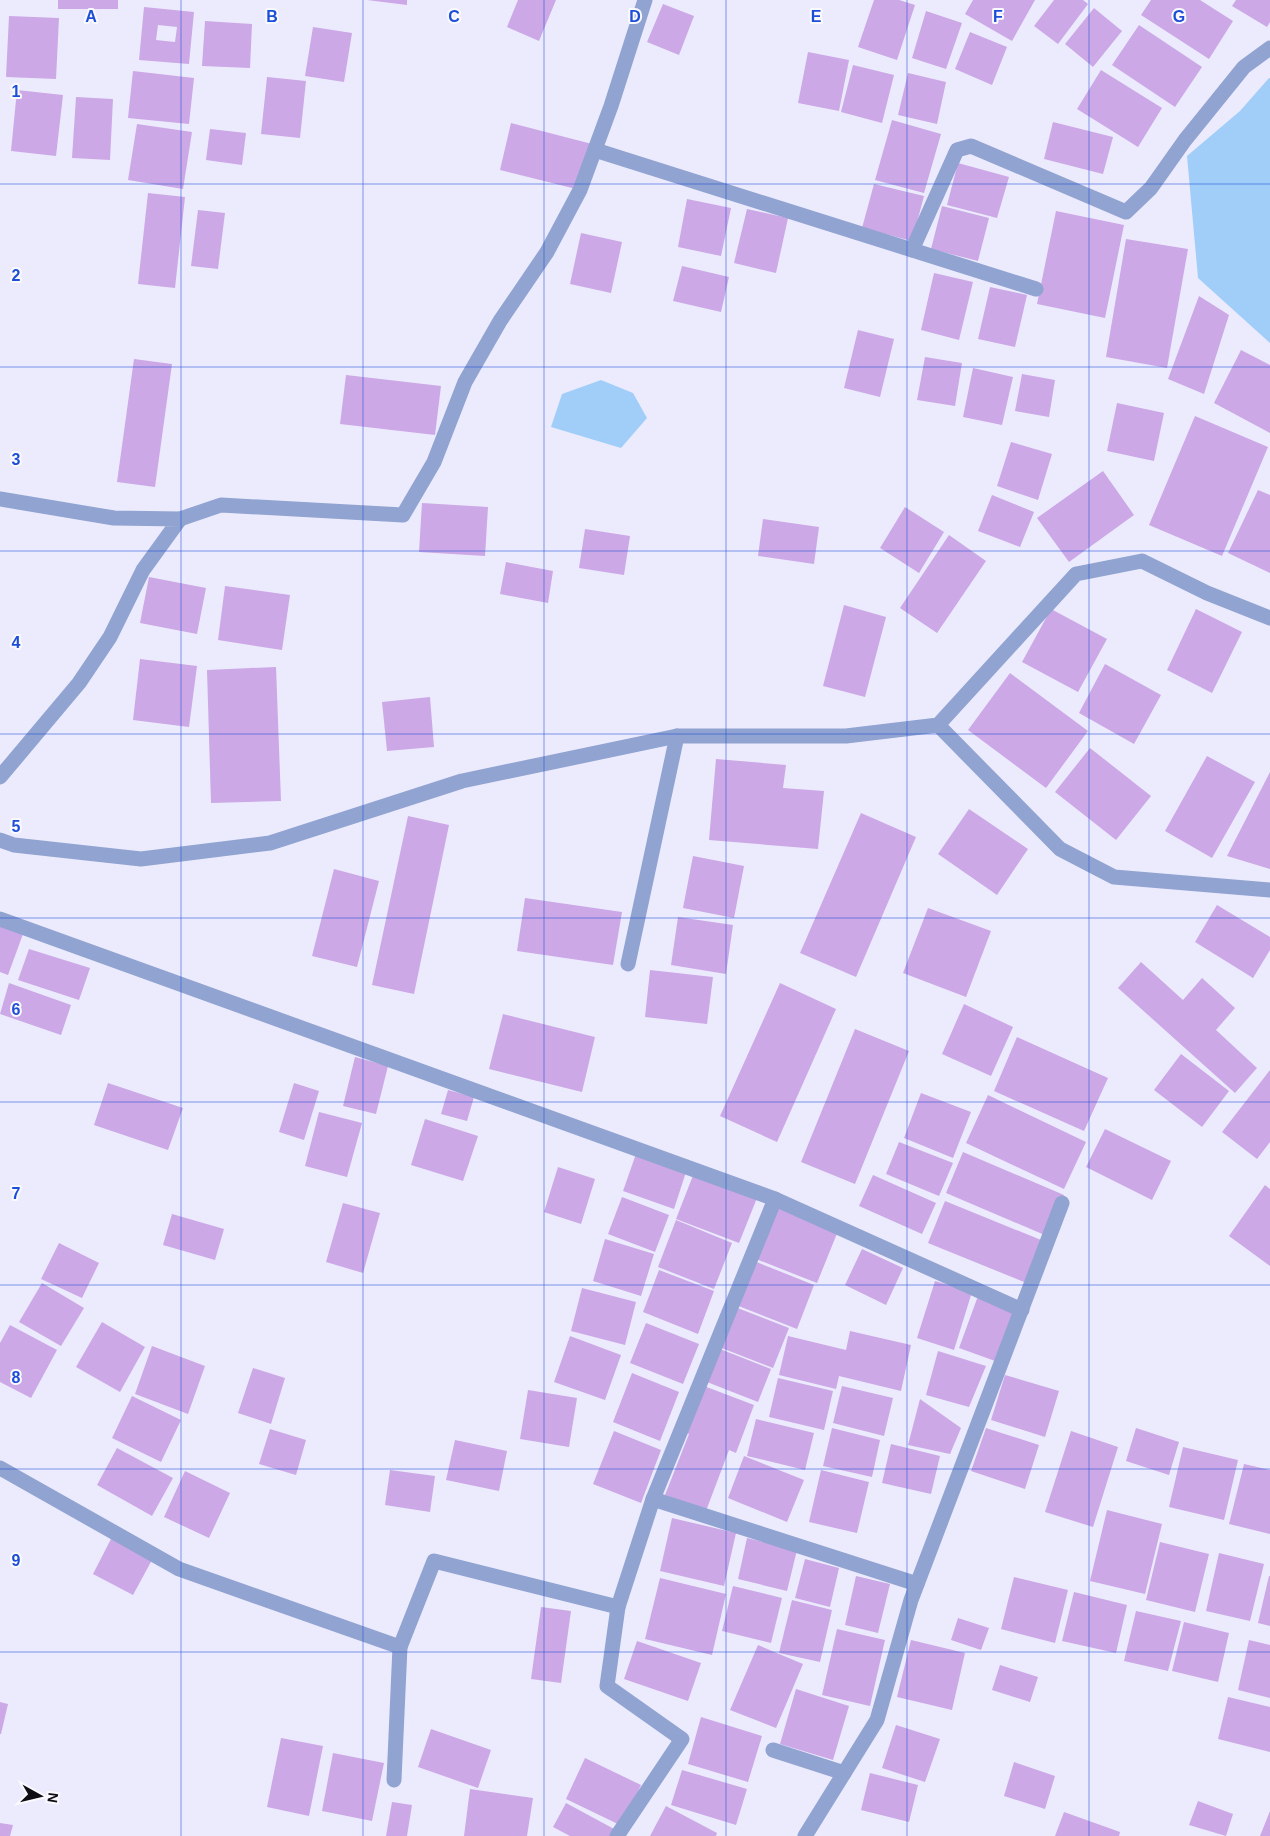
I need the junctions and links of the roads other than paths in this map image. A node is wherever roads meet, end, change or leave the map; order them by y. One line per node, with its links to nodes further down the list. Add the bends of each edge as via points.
1 (645, 0): 3 (street)
2 (1270, 48): 4 (street, via 1244,67 1151,188 1126,212 971,146 957,150)
3 (595, 150): 4 (street); 7 (street, via 580,190 547,252 464,382 434,462 402,514 221,505)
4 (912, 250): 5 (street)
5 (1036, 289)
6 (0, 499): 7 (street, via 114,518)
7 (180, 519): 11 (street, via 143,570 110,637 79,683)
8 (1270, 618): 9 (street, via 1207,593 1142,561 1076,574)
9 (938, 725): 10 (street, via 846,736); 13 (street, via 1060,849 1114,877)
10 (677, 736): 12 (street, via 462,781 270,842 141,859 14,845); 15 (street)
11 (0, 777)
12 (0, 840)
13 (1270, 890)
14 (0, 919): 16 (street)
15 (628, 964)
16 (775, 1199): 18 (street); 20 (street)
17 (1062, 1203): 18 (street)
18 (1022, 1310): 21 (street)
19 (0, 1468): 23 (street, via 179,1569)
20 (653, 1499): 21 (street); 22 (street)
21 (917, 1584): 25 (street, via 877,1720)
22 (618, 1607): 23 (street, via 434,1561); 27 (street, via 607,1686 682,1739)
23 (400, 1647): 26 (street)
24 (773, 1750): 25 (street)
25 (844, 1773): 28 (street)
26 (394, 1780)
27 (617, 1836)
28 (805, 1836)

